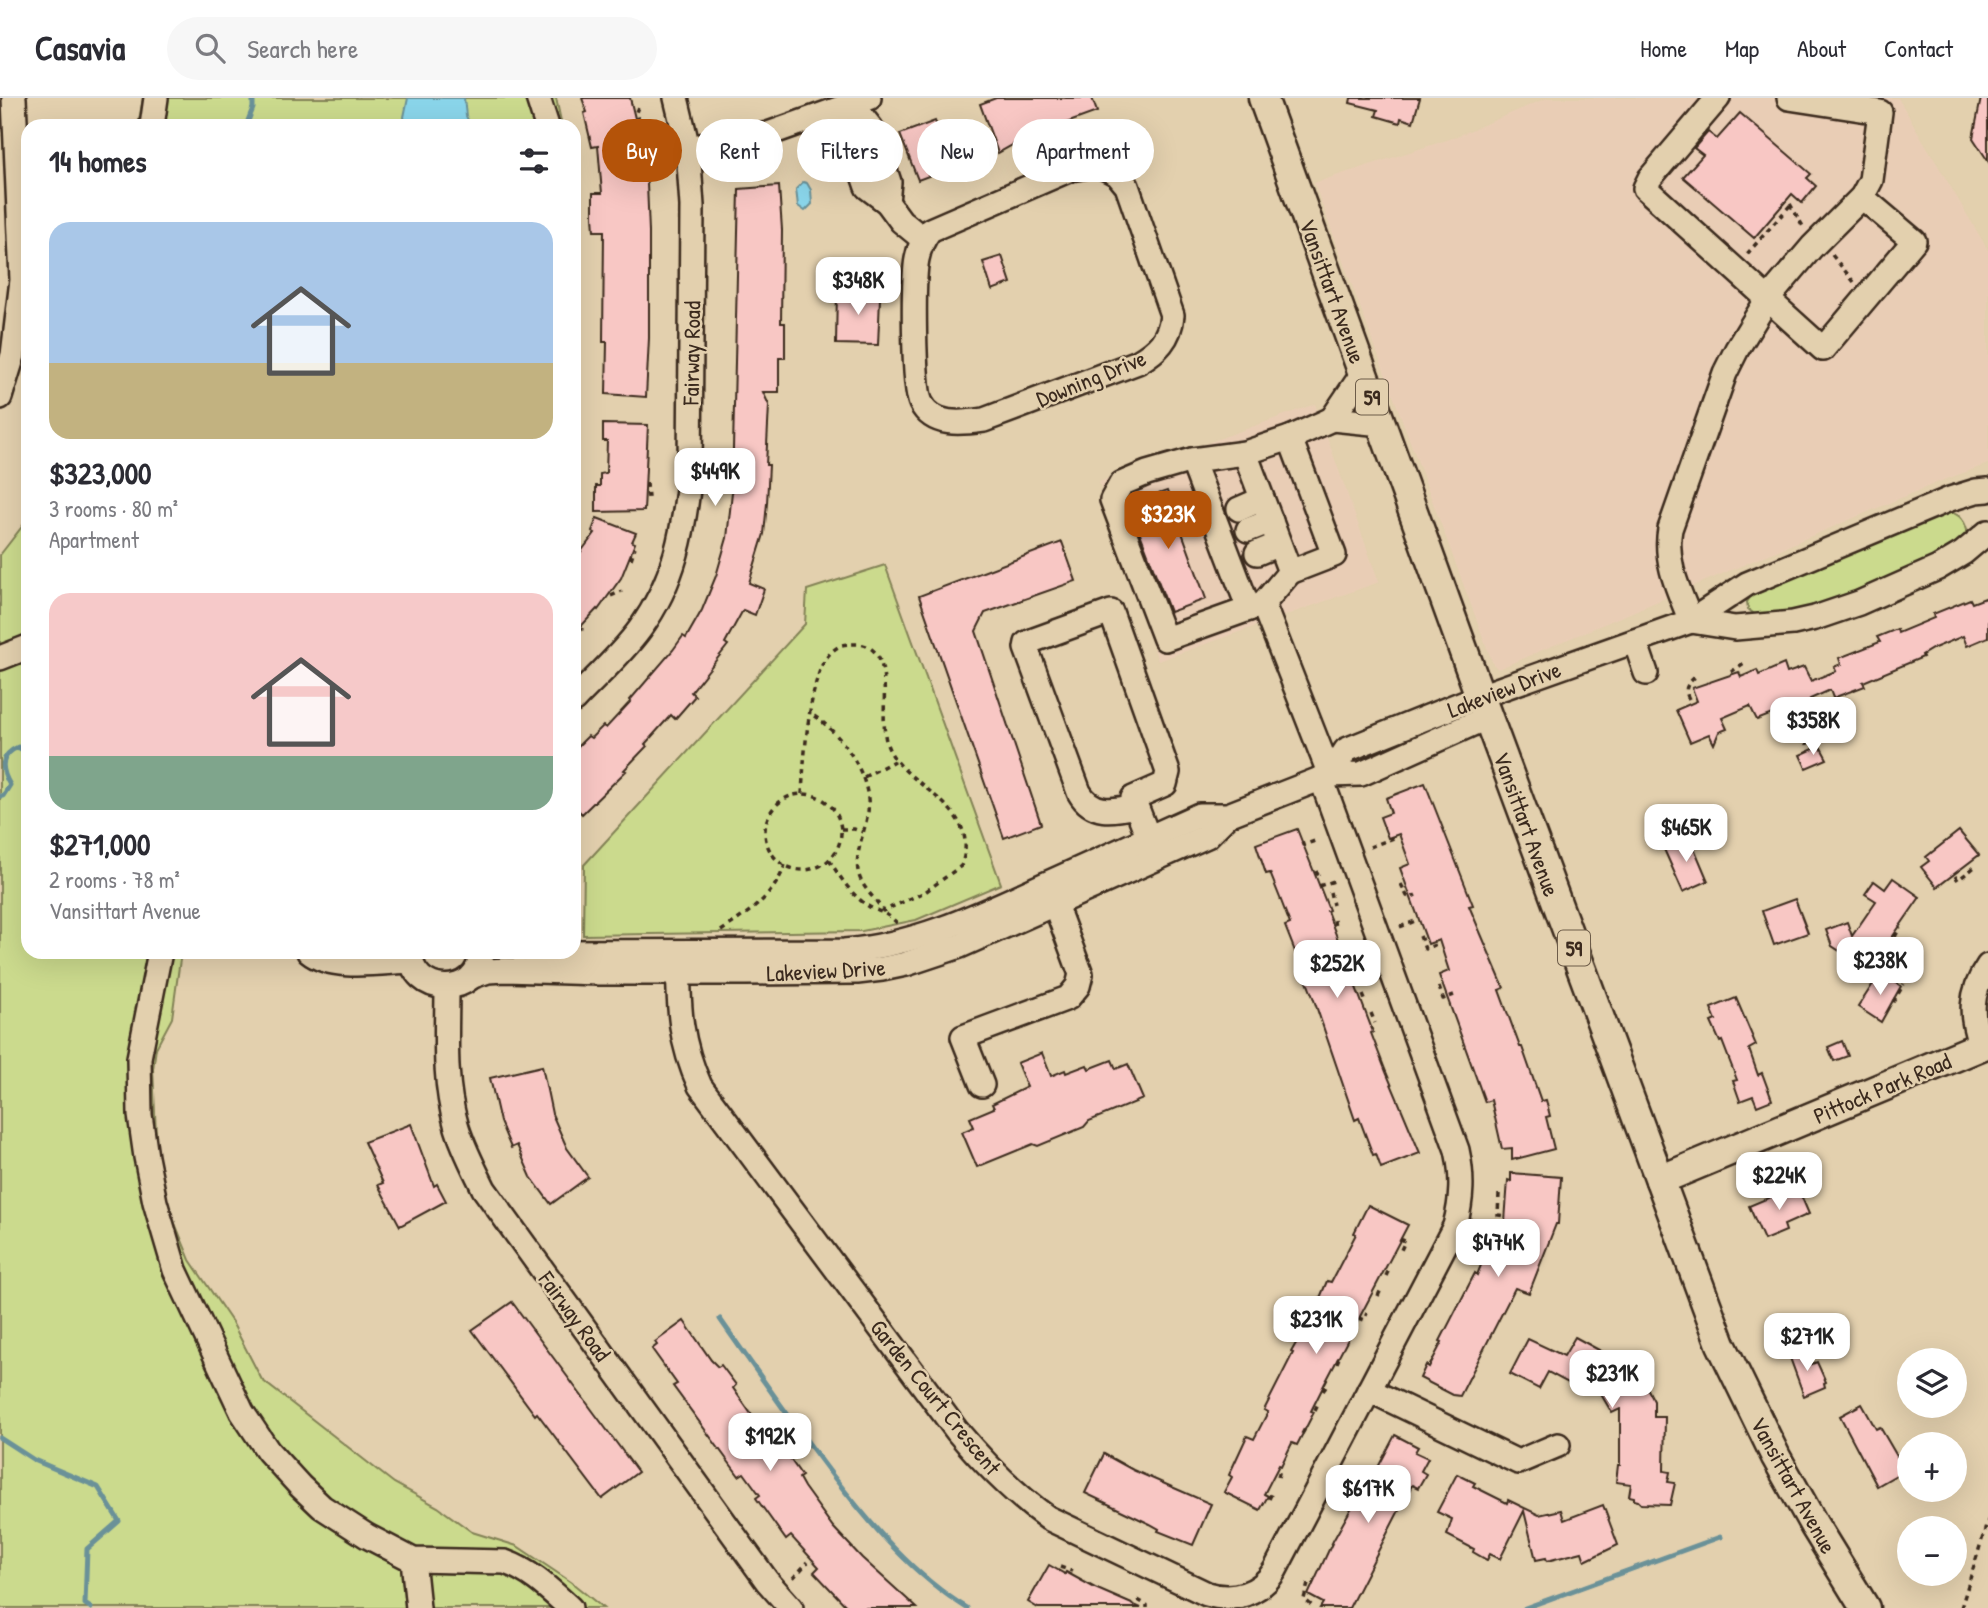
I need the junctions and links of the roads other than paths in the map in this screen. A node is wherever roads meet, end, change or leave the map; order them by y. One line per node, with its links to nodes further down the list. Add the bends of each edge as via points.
1 (14, 98): 14 (street)
2 (156, 98): 9 (street)
3 (538, 98): 10 (street)
4 (676, 98): 11 (street, Fairway Road)
5 (1263, 98): 17 (main road, Vansittart Avenue / 59)
6 (1718, 98): 16 (street, via 1645,188)
7 (1790, 98): 12 (street, via 1880,112 1871,180)
8 (860, 101): 11 (street, via 768,134); 13 (street, via 849,135 867,187)
9 (153, 119)
10 (545, 119)
11 (688, 148): 38 (street, Fairway Road, via 692,206 690,451 683,533 671,573 639,630)
12 (1862, 197): 16 (street); 16 (street, via 1914,241 1823,349)
13 (923, 239): 13 (street, Downing Drive, via 917,260 915,375 921,404 938,419 958,424 984,421 1138,362 1157,351 1171,330 1172,315 1127,186 1117,174 1098,164 1071,169 930,230)
14 (21, 257)
15 (21, 288): 18 (street, via 13,355)
16 (1767, 300): 33 (street, via 1725,373 1670,529 1668,557)
17 (1363, 373): 19 (street); 20 (main road, Vansittart Avenue / 59)
18 (0, 397)
19 (1332, 419): 20 (street); 21 (street)
20 (1382, 424): 39 (main road, Vansittart Avenue / 59)
21 (1290, 438): 22 (street); 31 (street, via 1334,555)
22 (1245, 453): 23 (street); 25 (street)
23 (1192, 460): 27 (street, Garden Court Crescent); 32 (street, via 1121,484 1112,500 1165,639)
24 (1988, 490): 33 (street, Lakeview Drive, via 1950,499 1747,584)
25 (1262, 499): 26 (street); 27 (street)
26 (1270, 521): 27 (street); 29 (street)
27 (1230, 524): 30 (street, Garden Court Crescent)
28 (1988, 532): 33 (street, Lakeview Drive, via 1938,568 1815,618 1735,628)
29 (1279, 544): 30 (street); 31 (street)
30 (1244, 558): 32 (street, Garden Court Crescent)
31 (1290, 572): 32 (street)
32 (1256, 607): 40 (street, Garden Court Crescent)
33 (1691, 621): 34 (street, Lakeview Drive)
34 (1635, 641): 37 (street); 39 (street, Lakeview Drive)
35 (21, 650): 36 (street)
36 (0, 658)
37 (1646, 673)
38 (581, 693)
39 (1484, 706): 40 (street, Lakeview Drive, via 1346,750); 56 (main road, Vansittart Avenue / 59)
40 (1326, 777): 42 (street, Lakeview Drive, via 1228,815 1207,836); 57 (street, Garden Court Crescent, via 1462,1174 1462,1201 1455,1226)
41 (1135, 806): 41 (street, via 1132,798 1165,784 1168,772 1111,612 1027,643 1085,803 1115,810); 42 (street)
42 (1153, 848): 43 (street, Lakeview Drive)
43 (1051, 894): 50 (street, Lakeview Drive, via 942,953 882,969 857,972); 55 (street, via 1080,968 1078,986 1068,998 963,1037)
44 (581, 955): 50 (street, Lakeview Drive)
45 (159, 959): 59 (street, via 139,1058 140,1105 155,1202 184,1292 242,1412 276,1460 322,1507)
46 (321, 959): 47 (street)
47 (378, 959)
48 (412, 959): 53 (street, via 422,978)
49 (480, 959): 52 (street)
50 (678, 963): 52 (street, Lakeview Drive, via 598,973 506,970); 57 (street, Garden Court Crescent, via 682,1033 700,1086 957,1431 998,1476 1048,1518 1207,1594 1247,1594 1270,1577)
51 (1988, 966): 54 (street, via 1972,1012 1973,1025)
52 (473, 976): 53 (street, Lakeview Drive)
53 (447, 988): 62 (street, Fairway Road, via 452,1104 484,1189 766,1581)
54 (1984, 1045): 56 (main road, Pittock Park Road)
55 (982, 1085)
56 (1660, 1180): 63 (main road, Vansittart Avenue / 59, via 1721,1344 1748,1401 1814,1525)
57 (1369, 1390): 58 (street, via 1518,1462)
58 (1558, 1445)
59 (413, 1560): 60 (street); 61 (street, via 505,1562 533,1576)
60 (418, 1608)
61 (570, 1608)
62 (791, 1608)
63 (1865, 1608)

